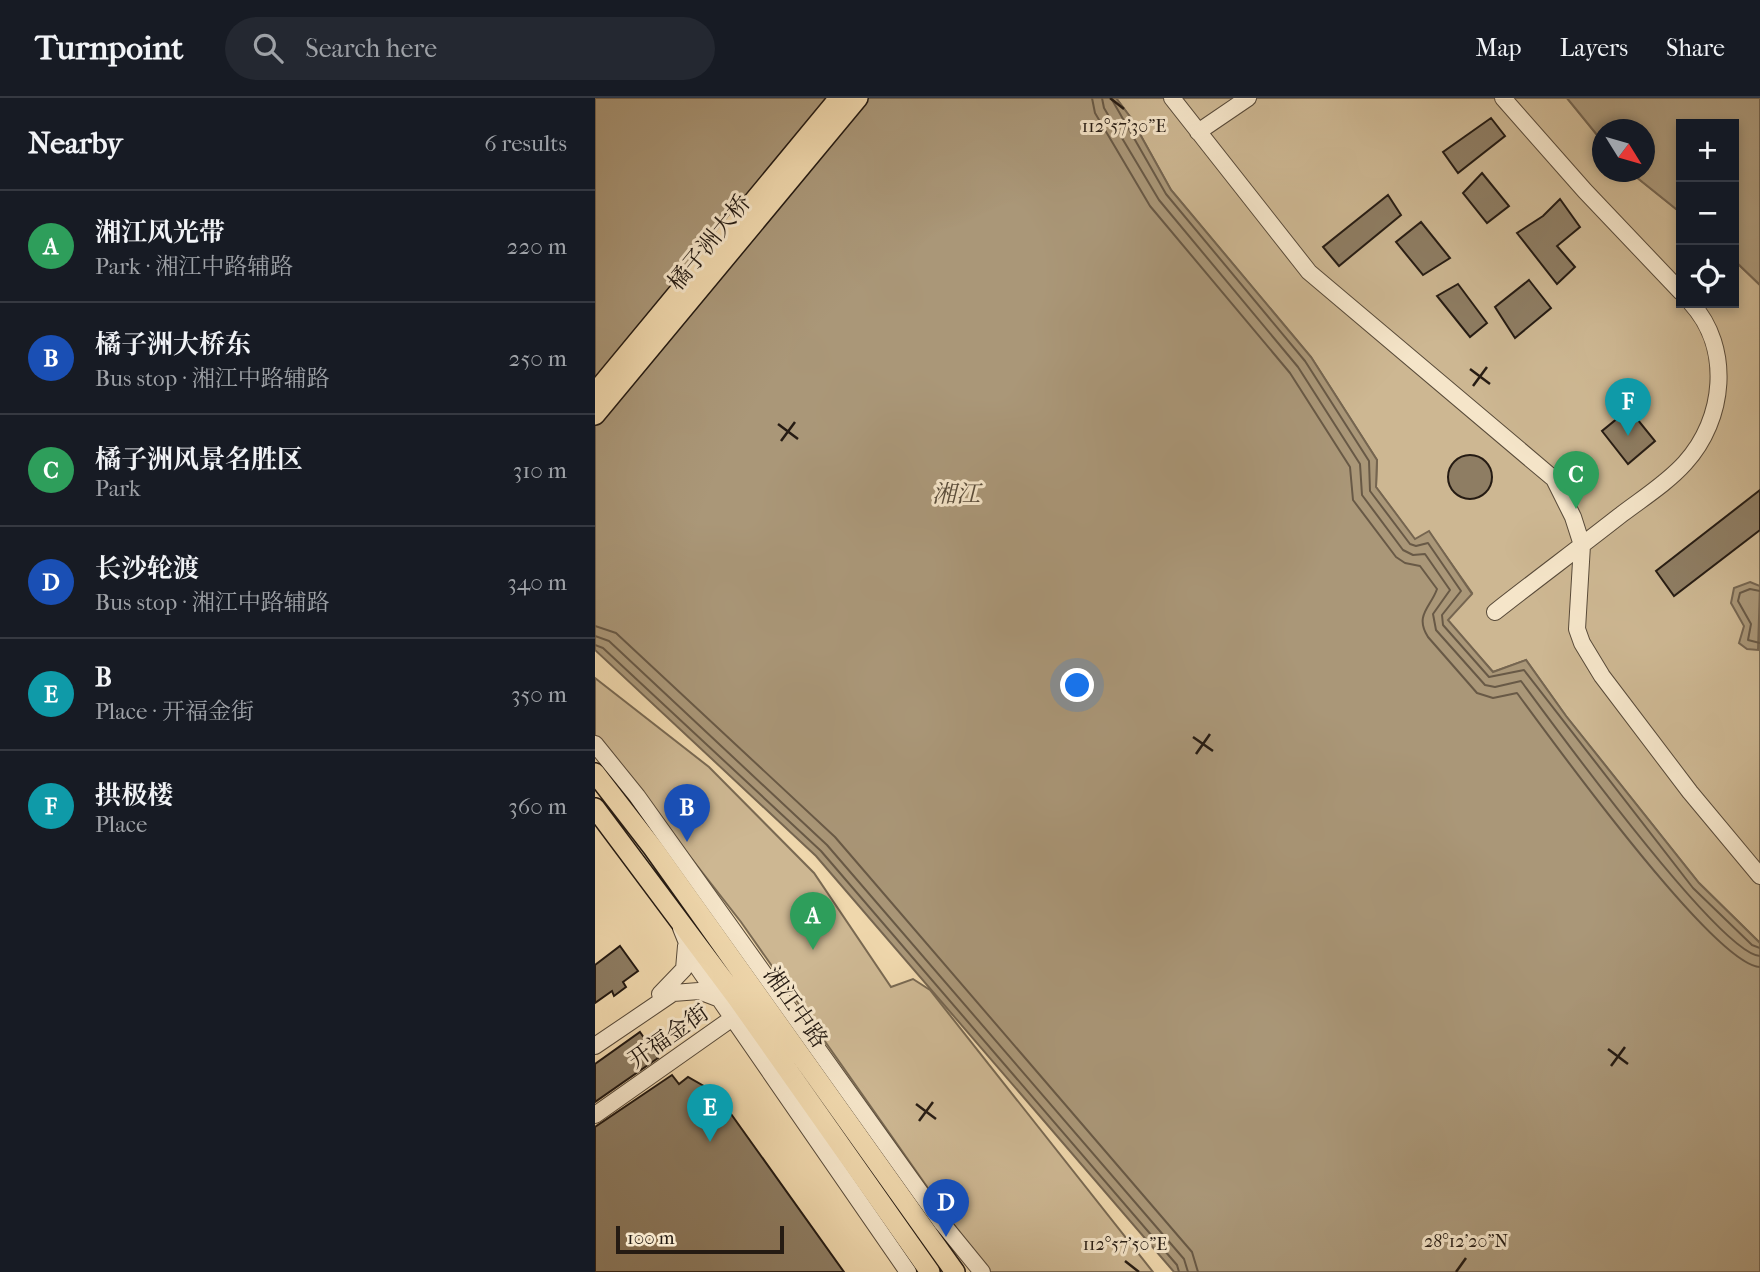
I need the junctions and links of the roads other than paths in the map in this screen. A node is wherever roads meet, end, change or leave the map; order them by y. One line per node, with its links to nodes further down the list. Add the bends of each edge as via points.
1 (839, 98): 9 (main road, 橘子洲大桥)
2 (858, 98): 10 (main road, 橘子洲大桥)
3 (1172, 98): 6 (street)
4 (1248, 98): 6 (street)
5 (1503, 98): 7 (street)
6 (1198, 132): 11 (street, via 1309,272 1554,479)
7 (1676, 287)
8 (1695, 308): 11 (street, via 1708,324 1719,356 1719,380 1702,439 1685,463)
9 (595, 393)
10 (595, 415)
11 (1582, 545): 12 (street); 19 (street, via 1577,629 1581,643 1690,792)
12 (1495, 612)
13 (595, 744): 30 (street)
14 (595, 773): 29 (main road, 湘江中路)
15 (595, 808): 18 (main road, 湘江中路)
16 (595, 817): 18 (main road)
17 (595, 828): 18 (street)
18 (616, 834): 20 (main road, 湘江中路)
19 (1760, 876)
20 (677, 915): 21 (street, 湘江中路); 28 (main road, 湘江中路)
21 (686, 944): 22 (street, 湘江中路); 24 (street, via 687,960 674,982)
22 (720, 999): 23 (street, 湘江中路); 25 (street, via 699,991 673,993)
23 (733, 1017): 26 (street, 开福金街); 27 (street, 湘江中路)
24 (595, 1040)
25 (595, 1046)
26 (595, 1115)
27 (908, 1272)
28 (930, 1272)
29 (955, 1272)
30 (982, 1272)

